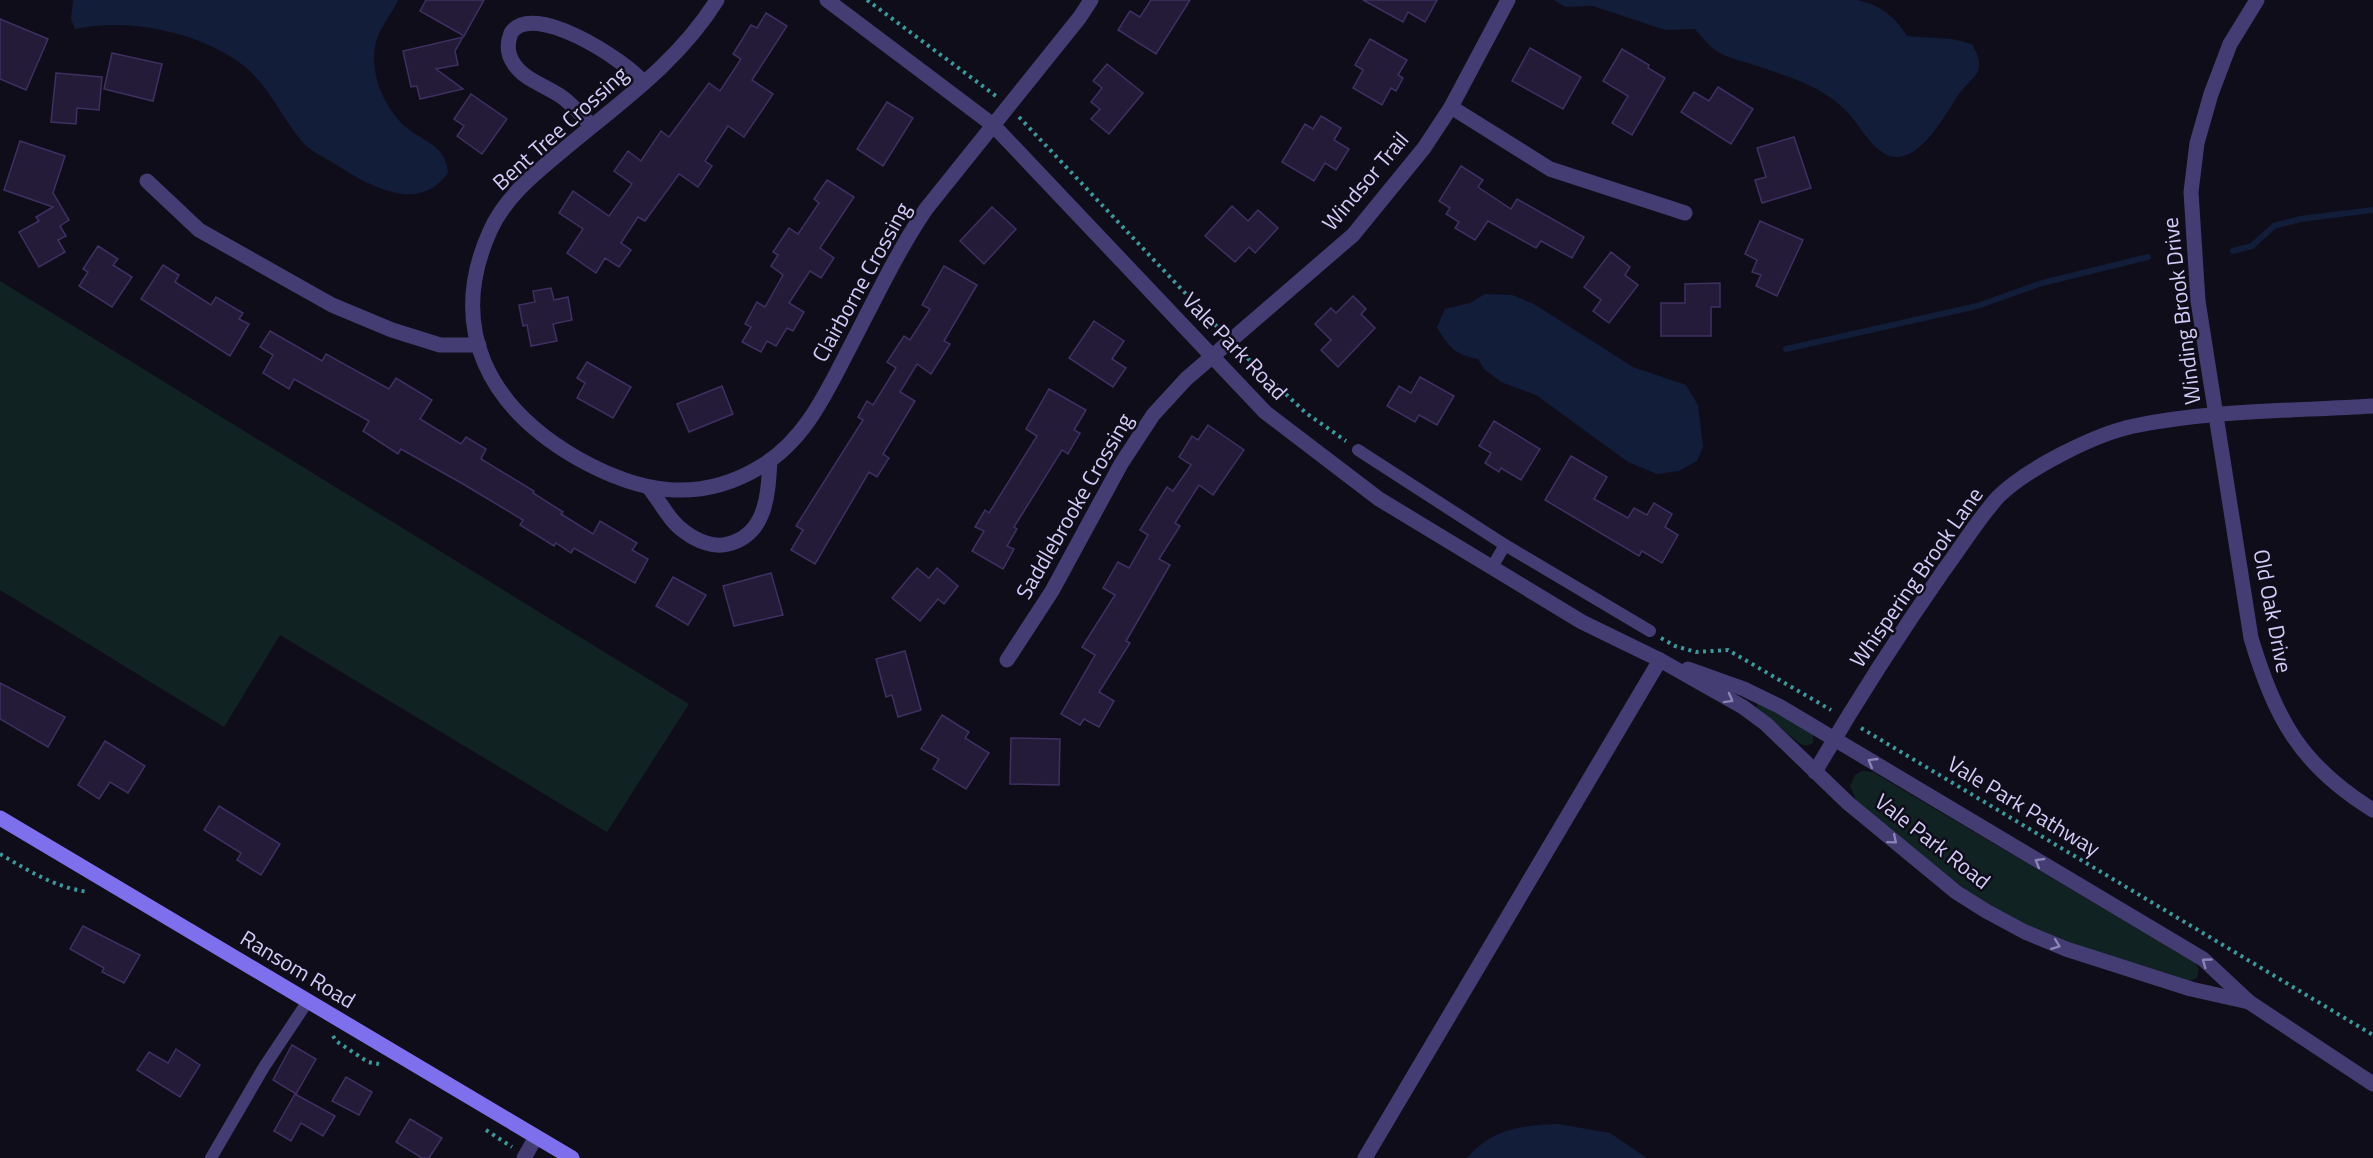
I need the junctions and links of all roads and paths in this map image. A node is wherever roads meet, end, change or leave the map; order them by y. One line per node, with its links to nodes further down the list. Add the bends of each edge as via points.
1 (717, 0): 7 (street, Bent Tree Crossing, via 682,48)
2 (867, 0): 8 (path)
3 (1091, 0): 8 (street, Clairborne Crossing)
4 (1508, 0): 9 (street, Windsor Trail)
5 (2257, 0): 18 (street, Winding Brook Drive, via 2230,44 2211,94 2197,143 2191,192 2198,301)
6 (836, 3): 10 (street, Vale Park Road)
7 (644, 83): 11 (street, Bent Tree Crossing); 11 (street, via 613,51 558,18 539,14 522,18 508,41 515,66 561,96)
8 (1007, 106): 10 (street, Clairborne Crossing); 14 (path)
9 (1450, 107): 13 (street, via 1550,169); 14 (street, Windsor Trail, via 1424,148 1353,235)
10 (993, 125): 16 (street, Vale Park Road); 20 (street, Clairborne Crossing, via 904,243 809,421)
11 (592, 126): 15 (street, Bent Tree Crossing, via 518,189 490,231 474,280 474,320)
12 (147, 182): 15 (street, via 199,230 332,305 440,345)
13 (1685, 213)
14 (1231, 341): 16 (street, Windsor Trail); 19 (path, via 1306,413)
15 (479, 345): 21 (street, Clairborne Crossing, via 501,395 525,423 592,467)
16 (1213, 357): 23 (street, Vale Park Road, via 1265,412 1339,470); 25 (street, Saddlebrooke Crossing, via 1185,379 1153,415 1121,464 1052,591)
17 (2373, 405): 18 (street, Whispering Brook Lane)
18 (2217, 415): 27 (street, Whispering Brook Lane, via 2132,426 2079,445 1999,496 1910,617); 30 (street, Old Oak Drive, via 2251,638 2266,687 2287,729 2316,767)
19 (1359, 450): 22 (lane)
20 (770, 460): 21 (street, Clairborne Crossing, via 725,483 688,490); 21 (street, via 764,510 754,529 742,541 723,546 704,543 685,532)
21 (650, 489)
22 (1505, 545): 23 (lane); 24 (lane)
23 (1492, 567): 26 (street, Vale Park Road, via 1582,622)
24 (1650, 631): 27 (path, Vale Park Pathway, via 1675,646 1696,652 1728,650)
25 (1006, 660)
26 (1660, 660): 28 (street, Vale Park Road, via 1744,688); 29 (street, Vale Park Road, one-way to 29, via 1751,713); 40 (street)
27 (1846, 719): 28 (street, Whispering Brook Lane); 34 (path, Vale Park Pathway)
28 (1834, 740): 29 (street, Whispering Brook Lane); 33 (street, Vale Park Road, one-way to 28, via 2203,959)
29 (1815, 772): 33 (street, Vale Park Road, one-way to 33, via 1956,892 2006,922 2085,955 2191,989)
30 (2373, 810)
31 (0, 818): 32 (main road, Ransom Road)
32 (308, 1001): 36 (main road, Ransom Road); 37 (lane)
33 (2249, 1002): 35 (street, Vale Park Road)
34 (2373, 1035)
35 (2373, 1084)
36 (537, 1137): 38 (street); 39 (main road, Ransom Road)
37 (211, 1158)
38 (524, 1158)
39 (572, 1158)
40 (1365, 1158)

